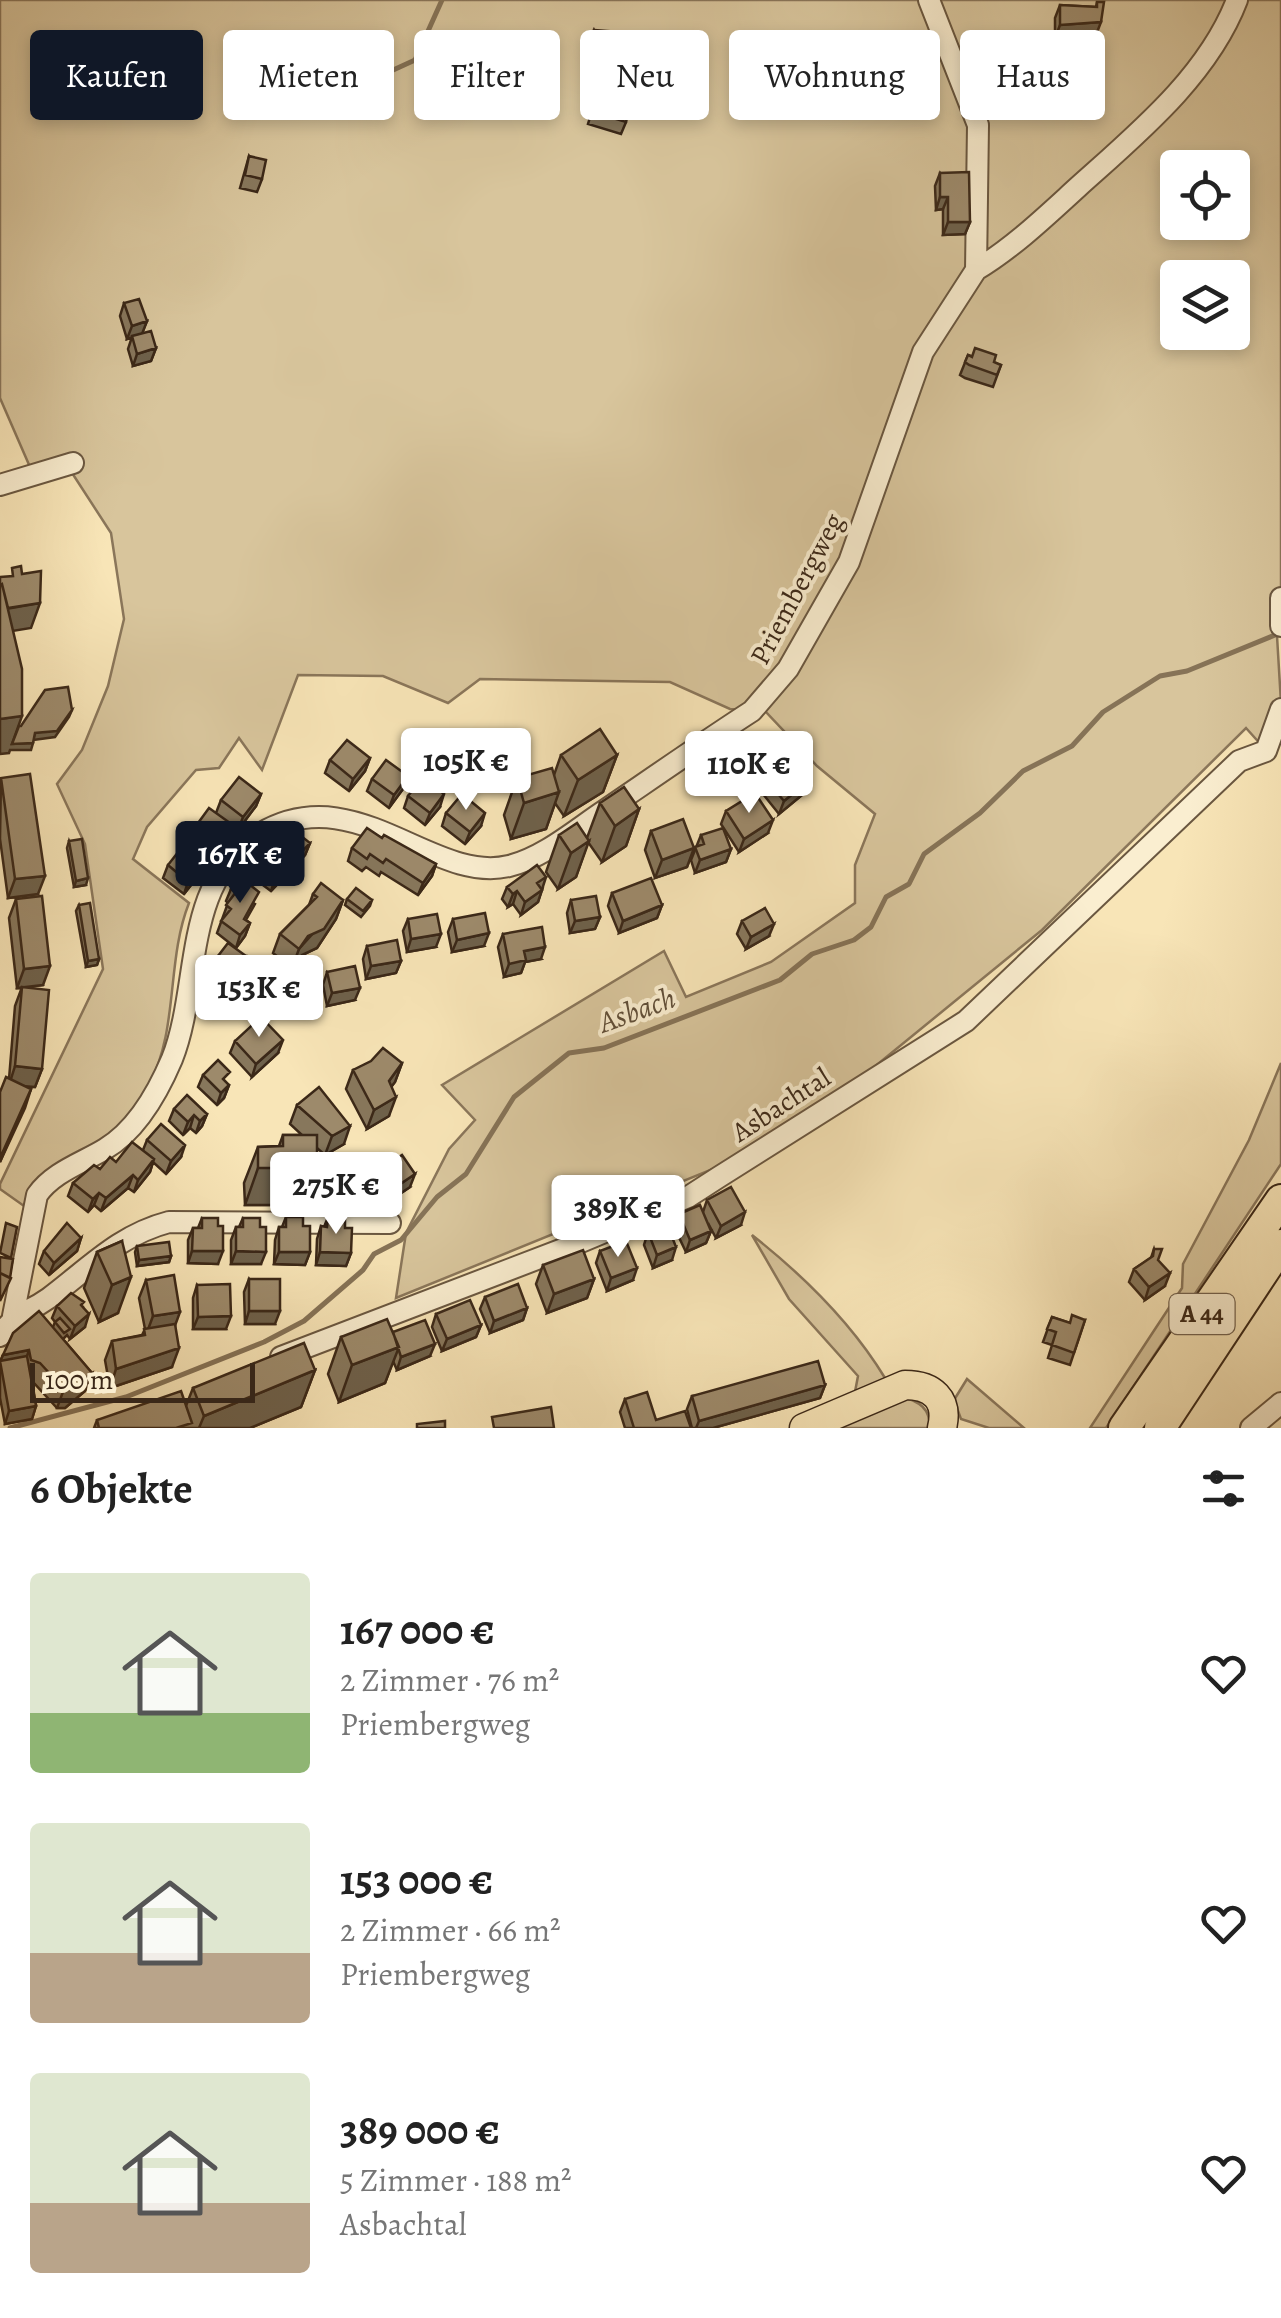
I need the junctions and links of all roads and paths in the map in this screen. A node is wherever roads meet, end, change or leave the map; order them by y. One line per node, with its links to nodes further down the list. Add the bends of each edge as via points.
1 (929, 0): 3 (street, via 978,125)
2 (1238, 0): 3 (street, via 1162,109 1022,238)
3 (976, 270): 10 (street, Priembergweg, via 922,352 849,562 788,668 752,711 570,834 509,866 478,867 363,824 308,818 258,835 232,858 203,914 171,1060 147,1106 119,1139 36,1195)
4 (73, 462): 5 (street)
5 (0, 485)
6 (1281, 709): 12 (street, Asbachtal, via 1266,751 1239,761 966,1021 688,1196)
7 (1281, 1200): 16 (highway, A 44)
8 (390, 1223): 10 (street, via 169,1222 126,1236 47,1299)
9 (1281, 1245): 17 (highway, A 44)
10 (13, 1316): 11 (street)
11 (0, 1336)
12 (255, 1367)
13 (1281, 1403): 18 (street)
14 (804, 1428): 15 (main road, via 904,1384 935,1393 946,1413)
15 (942, 1428)
16 (1124, 1428)
17 (1160, 1428)
18 (1251, 1428)

